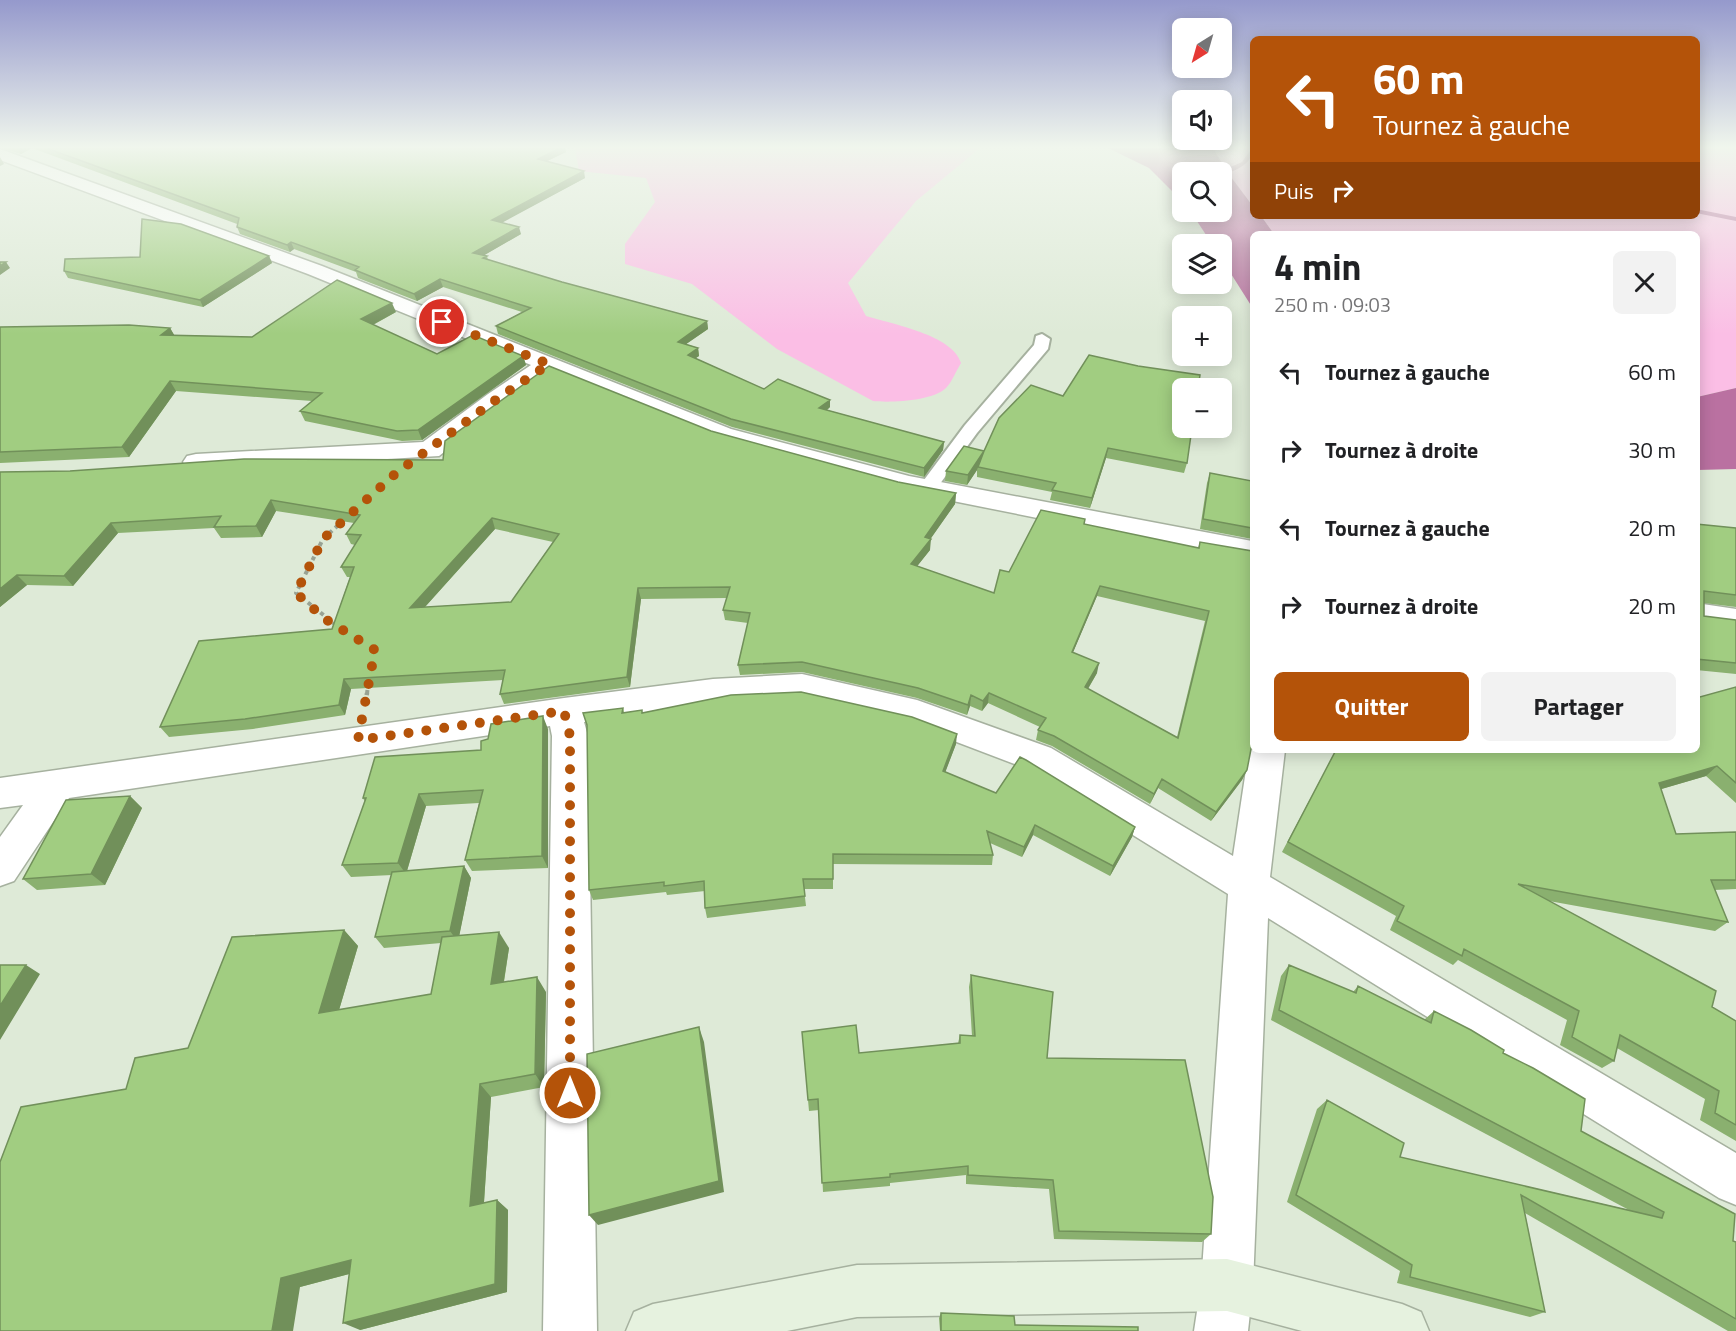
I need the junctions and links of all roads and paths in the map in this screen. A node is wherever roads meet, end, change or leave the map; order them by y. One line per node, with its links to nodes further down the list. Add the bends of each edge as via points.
1 (135, 210): 3 (street, via 315,270)
2 (1042, 339): 5 (lane, via 1042,346)
3 (549, 364): 4 (street, via 430,450); 5 (street, via 722,434)
4 (173, 464)
5 (927, 488): 7 (street)
6 (347, 517): 10 (path, via 323,539 296,593)
7 (1250, 551)
8 (1700, 615): 9 (street)
9 (1736, 620)
10 (345, 631)
11 (369, 684): 13 (path)
12 (564, 711): 13 (street); 18 (street, via 802,687 917,713 1038,758); 21 (street, via 570,736)
13 (358, 740): 15 (street)
14 (1267, 753): 18 (street)
15 (59, 783): 16 (street); 17 (street)
16 (0, 793)
17 (0, 869)
18 (1249, 885): 19 (street); 20 (street)
19 (1736, 1181)
20 (1224, 1308): 22 (street, via 857,1291); 23 (street)
21 (570, 1331)
22 (653, 1331)
23 (1402, 1331)

